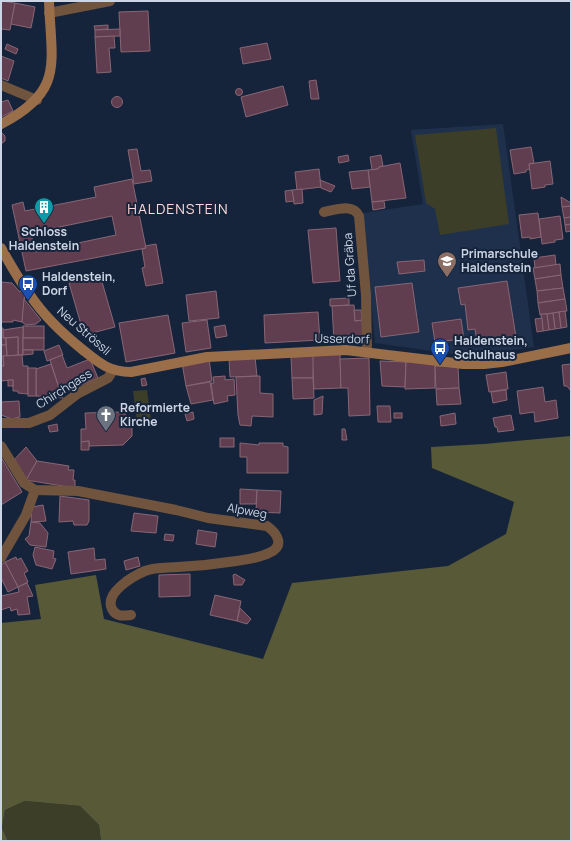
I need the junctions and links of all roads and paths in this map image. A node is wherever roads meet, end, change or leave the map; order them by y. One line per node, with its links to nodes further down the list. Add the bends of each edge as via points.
1 (49, 1): 3 (street)
2 (110, 1): 3 (street)
3 (49, 12): 5 (street, via 51,67 44,90)
4 (1, 85): 5 (street)
5 (37, 100): 6 (street)
6 (1, 124)
7 (324, 212): 10 (street, Uf da Gräba, via 352,208 359,216 366,295)
8 (1, 248): 11 (street, Neu Strössli, via 30,296 49,319 66,337 102,365)
9 (571, 348): 10 (street, Usserdorf, via 484,364 463,364)
10 (367, 352): 11 (street, Usserdorf, via 346,350 207,357 131,372)
11 (113, 370): 12 (street, Chirchgass, via 108,378 78,394 50,415 30,423)
12 (1, 423)
13 (1, 446): 14 (street, via 24,483)
14 (35, 490): 15 (street, via 26,514); 16 (street, Alpweg, via 78,491 208,518 267,526 277,535 279,542 268,554 216,564 142,572 121,586 110,602 115,614)
15 (1, 558)
16 (131, 615)

